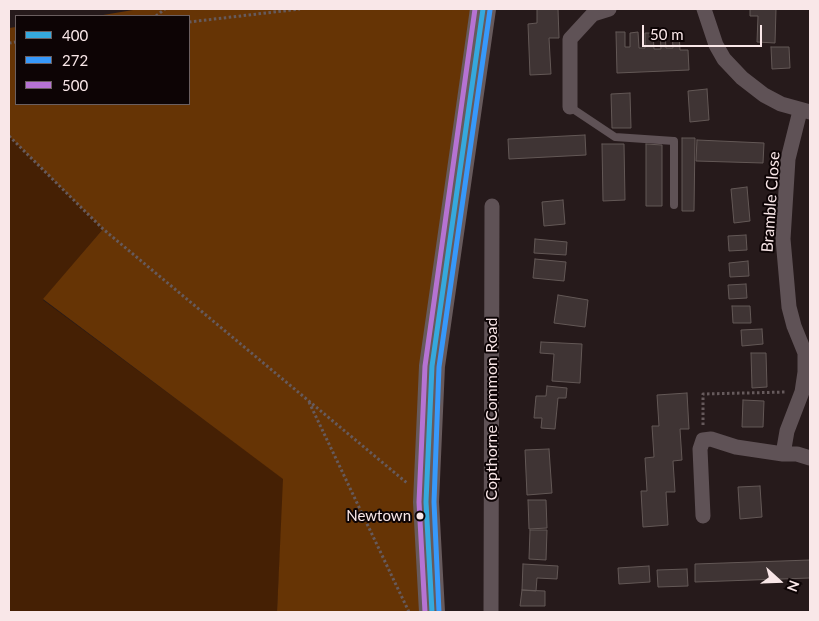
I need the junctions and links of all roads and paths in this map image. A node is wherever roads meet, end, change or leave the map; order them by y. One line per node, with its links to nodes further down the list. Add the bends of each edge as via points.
1 (300, 9): 5 (path)
2 (483, 9): 20 (highway, via 432,366 426,502)
3 (609, 9): 6 (street, via 593,14 570,39)
4 (704, 9): 7 (street, via 724,59 742,78 764,95)
5 (190, 22)
6 (570, 107): 9 (lane, via 615,137 674,141)
7 (805, 112): 11 (street, Bramble Close, via 788,159 783,239 789,307 794,326)
8 (9, 136): 13 (path, via 103,229)
9 (674, 205)
10 (492, 206): 21 (street, Copthorne Common Road)
11 (808, 352): 12 (street, Bramble Close)
12 (802, 392): 14 (path, via 703,394); 15 (street, Bramble Close)
13 (308, 400): 17 (path); 19 (path)
14 (703, 440): 15 (street); 18 (street, via 700,448)
15 (783, 454): 16 (street)
16 (810, 458)
17 (410, 485)
18 (703, 516)
19 (409, 612)
20 (432, 612)
21 (491, 612)

